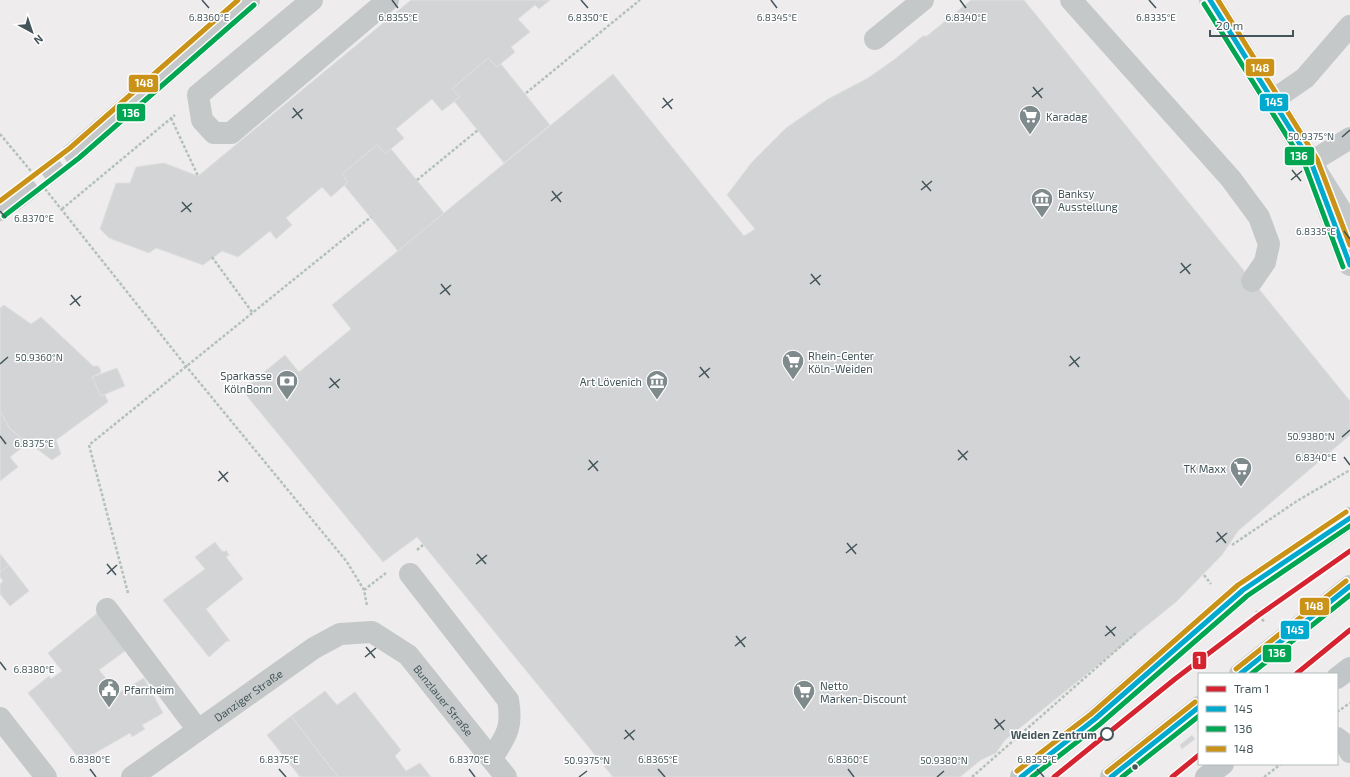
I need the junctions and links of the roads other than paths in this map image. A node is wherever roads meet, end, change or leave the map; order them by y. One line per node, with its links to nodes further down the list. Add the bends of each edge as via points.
1 (249, 0): 11 (street)
2 (312, 0): 3 (street, via 198,96 202,120 214,133 231,133)
3 (388, 0)
4 (923, 0): 8 (street)
5 (1071, 0): 17 (street, via 1231,180 1258,217 1269,244 1265,262)
6 (1210, 0): 9 (street)
7 (1350, 26): 9 (street, via 1305,78)
8 (875, 39)
9 (1273, 100): 12 (street)
10 (1350, 138): 12 (street)
11 (74, 153)
12 (1311, 162): 15 (street); 16 (street)
13 (18, 197): 14 (street)
14 (0, 210)
15 (1350, 225)
16 (1350, 265)
17 (1252, 281)
18 (1350, 518): 36 (main road, via 1243,590 1094,719)
19 (410, 574): 31 (street, via 508,700 511,716 506,736)
20 (1350, 586): 24 (street)
21 (107, 609): 28 (street)
22 (372, 632): 28 (street, Danziger Straße, via 340,634 314,648); 31 (street, Bunzlauer Straße, via 408,655)
23 (1350, 668): 25 (main road)
24 (1241, 673)
25 (1338, 677)
26 (1198, 708): 37 (street)
27 (0, 718): 33 (street)
28 (198, 730): 34 (street, Danziger Straße)
29 (1338, 739): 30 (street)
30 (1350, 752)
31 (492, 758): 35 (street, Bunzlauer Straße)
32 (1222, 765): 38 (main road)
33 (46, 777)
34 (132, 777)
35 (506, 777)
36 (1021, 777)
37 (1111, 777)
38 (1206, 777)

